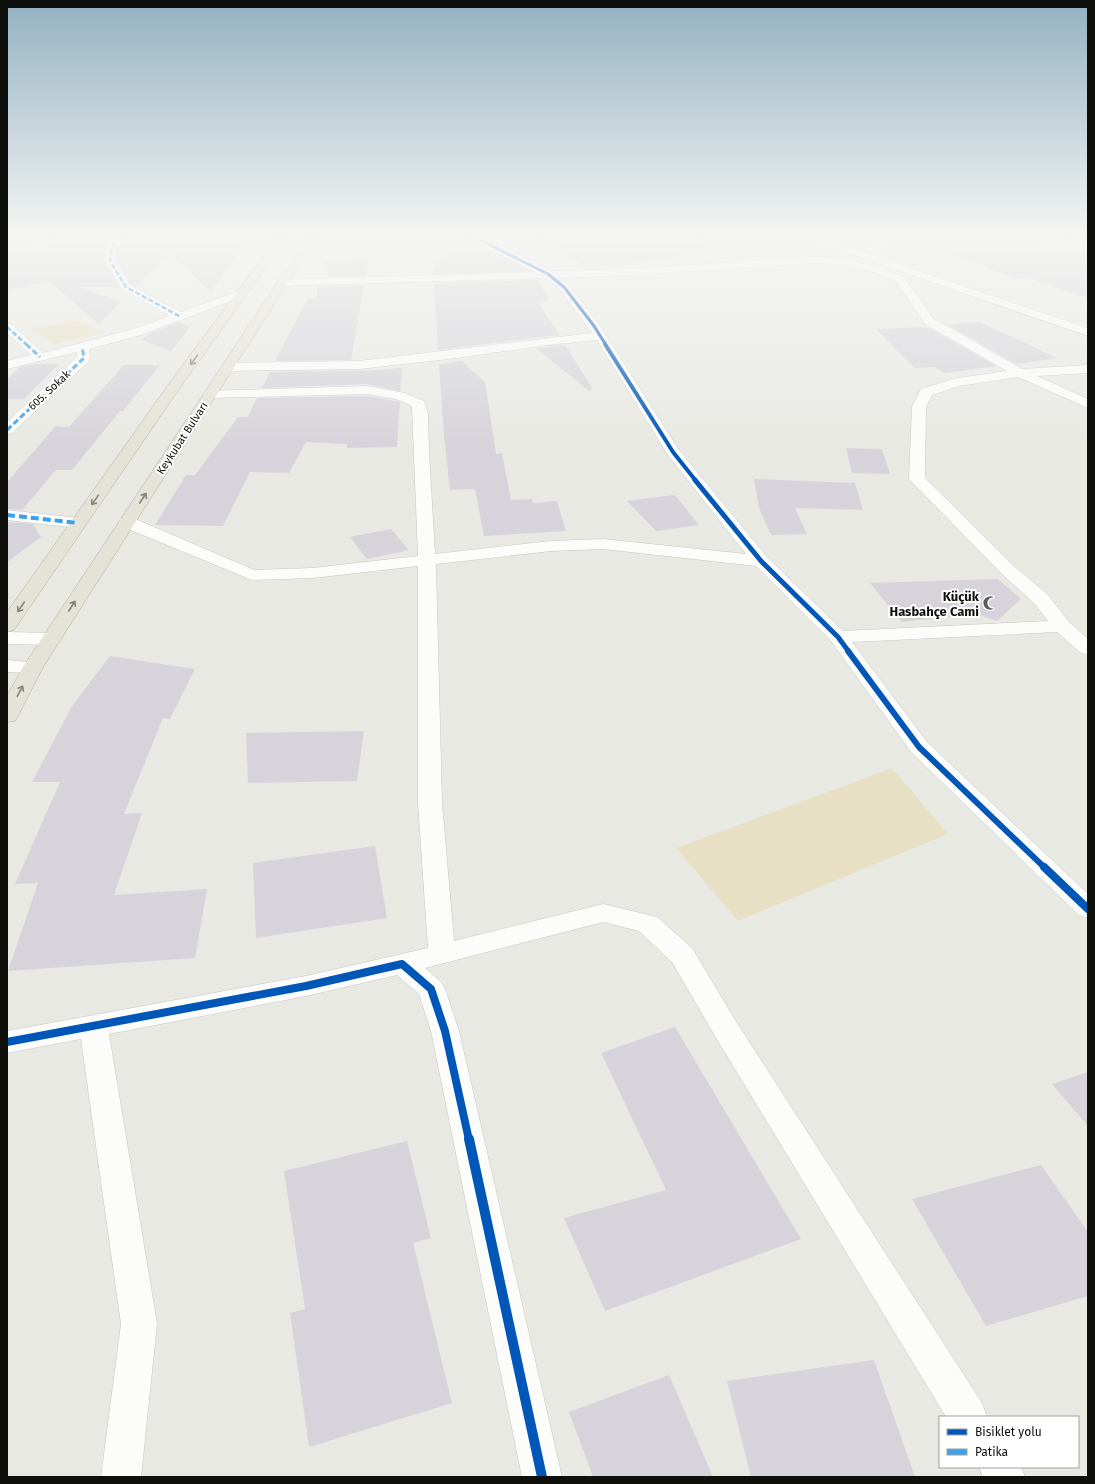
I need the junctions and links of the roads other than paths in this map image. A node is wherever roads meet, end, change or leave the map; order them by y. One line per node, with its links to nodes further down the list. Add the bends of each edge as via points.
1 (161, 306): 8 (street)
2 (209, 306): 8 (street)
3 (233, 306): 23 (highway, one-way to 23)
4 (267, 306): 15 (highway, Keykubat Bulvarı)
5 (578, 306): 11 (street)
6 (919, 306): 17 (street, via 929,321)
7 (1012, 306): 10 (street)
8 (181, 317): 12 (street)
9 (7, 327): 13 (street)
10 (1088, 332)
11 (600, 336): 15 (street, via 359,365); 25 (street, via 673,452)
12 (82, 348): 13 (street); 20 (street, 605. Sokak, via 84,358)
13 (40, 357): 14 (street)
14 (7, 364)
15 (228, 367): 18 (highway, Keykubat Bulvarı)
16 (1088, 369): 17 (street)
17 (1020, 373): 19 (street); 27 (street, via 957,382 926,392 919,407 917,479 1010,572 1041,599)
18 (210, 394): 22 (highway, Keykubat Bulvarı, one-way to 18); 24 (street, via 367,390 400,396 418,404 421,414)
19 (1088, 404)
20 (7, 430)
21 (7, 515): 23 (street)
22 (127, 522): 24 (street, via 252,575 313,573); 30 (highway, Keykubat Bulvarı, one-way to 22)
23 (78, 523): 26 (highway, one-way to 26)
24 (426, 559): 25 (street, via 551,546 603,544); 36 (street, via 430,803)
25 (761, 561): 28 (street)
26 (7, 626)
27 (1062, 626): 28 (street); 31 (street)
28 (838, 637): 35 (street, via 919,746)
29 (7, 638): 30 (street)
30 (50, 639): 33 (highway, Keykubat Bulvarı)
31 (1088, 649)
32 (7, 666): 33 (street)
33 (33, 667): 34 (highway, one-way to 33)
34 (7, 716)
35 (1088, 909)
36 (442, 954): 37 (street); 40 (street, via 603,913 648,924 682,955)
37 (402, 964): 38 (street, via 306,986); 43 (street, via 431,989 445,1031)
38 (93, 1025): 39 (street); 42 (street, via 139,1324)
39 (7, 1042)
40 (967, 1416)
41 (1000, 1468): 44 (street)
42 (120, 1477)
43 (542, 1477)
44 (1005, 1477)

